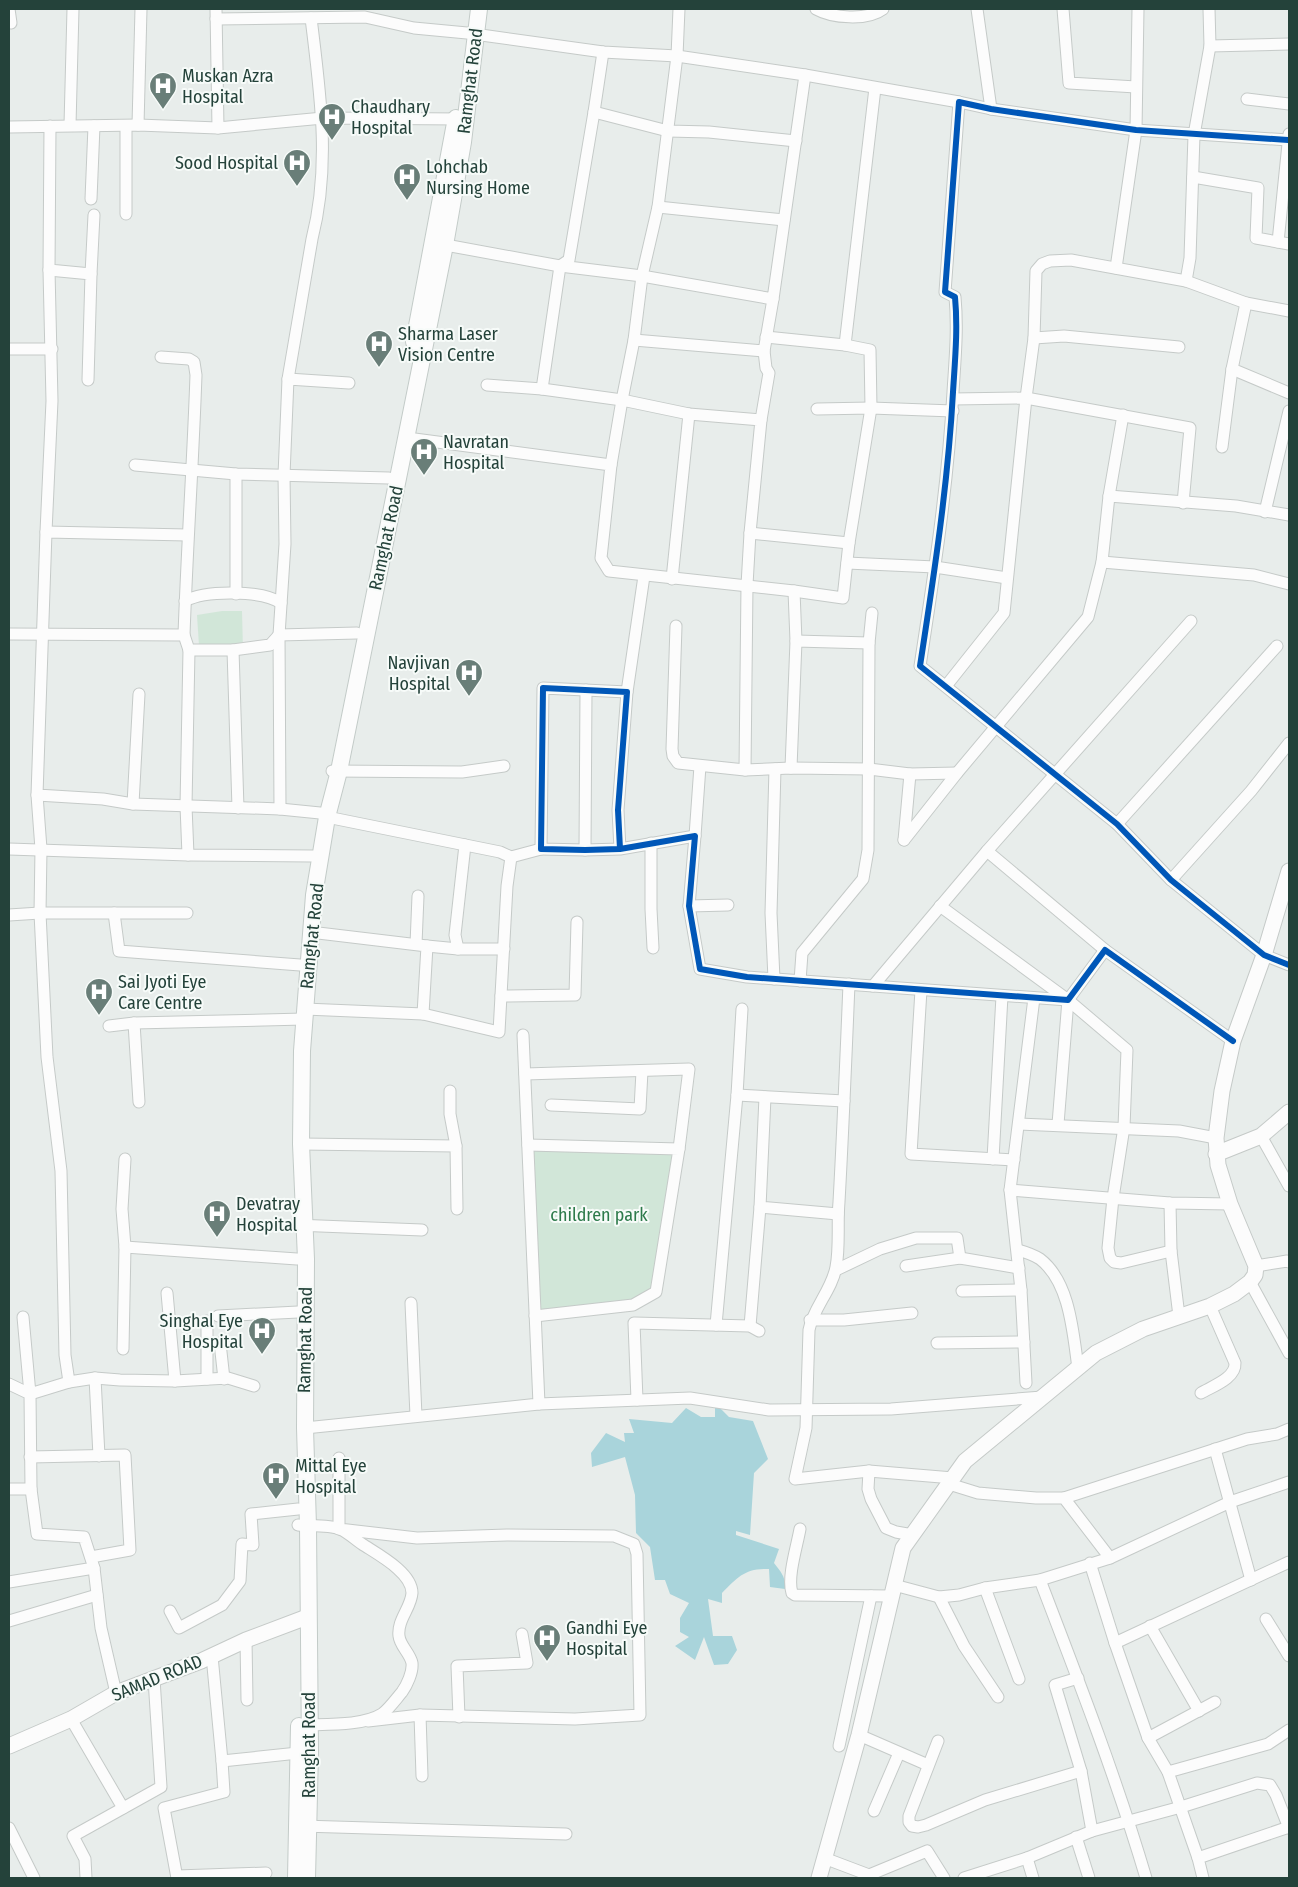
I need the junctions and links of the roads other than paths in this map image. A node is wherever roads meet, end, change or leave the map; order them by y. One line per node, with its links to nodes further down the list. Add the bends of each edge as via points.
1 (9, 9): 15 (street)
2 (73, 9): 31 (street)
3 (141, 9): 32 (street)
4 (470, 9): 16 (main road, Ramghat Road)
5 (478, 9): 16 (main road, Ramghat Road)
6 (679, 9): 20 (street)
7 (816, 9): 8 (street, via 824,14 858,16)
8 (883, 9)
9 (977, 9): 27 (street)
10 (1063, 9): 22 (street, via 1069,83)
11 (1138, 9): 22 (street)
12 (1209, 9): 18 (street)
13 (216, 14): 14 (street); 37 (street)
14 (311, 18): 16 (street, via 365,17 414,28); 29 (street)
15 (11, 23)
16 (471, 34): 19 (street); 30 (main road, Ramghat Road)
17 (1289, 44): 18 (street)
18 (1210, 46): 40 (street)
19 (603, 52): 20 (street); 28 (street)
20 (677, 56): 21 (street); 39 (street)
21 (805, 75): 23 (street); 42 (street)
22 (1136, 87): 38 (street)
23 (875, 88): 25 (street); 63 (street)
24 (1248, 99): 26 (street)
25 (959, 102): 27 (street); 78 (street, via 945,292 955,297 957,318)
26 (1289, 104)
27 (991, 108): 38 (street)
28 (594, 112): 39 (street); 51 (street, via 569,260)
29 (323, 118): 30 (street); 37 (street); 70 (street, via 323,168 318,217)
30 (461, 119): 49 (main road, Ramghat Road)
31 (70, 125): 33 (street); 34 (street)
32 (138, 125): 35 (street); 37 (street)
33 (50, 126): 36 (street); 53 (street)
34 (94, 126): 35 (street); 44 (street)
35 (126, 126): 46 (street)
36 (9, 127)
37 (218, 128)
38 (1136, 130): 40 (street); 52 (street)
39 (668, 131): 42 (street); 45 (street)
40 (1194, 134): 41 (street); 43 (street)
41 (1289, 136): 50 (street)
42 (796, 141): 48 (street)
43 (1193, 177): 50 (street, via 1258,188 1256,238); 56 (street)
44 (91, 199)
45 (658, 208): 48 (street); 55 (street)
46 (126, 214)
47 (94, 215): 54 (street)
48 (784, 220): 57 (street)
49 (439, 243): 51 (street); 85 (main road, Ramghat Road); 92 (main road, Ramghat Road)
50 (1284, 243)
51 (560, 266): 55 (street); 74 (street)
52 (1116, 268): 56 (street); 61 (street, via 1071,260 1042,264 1036,271)
53 (49, 270): 54 (street); 66 (street)
54 (91, 274): 71 (street)
55 (642, 276): 57 (street); 62 (street)
56 (1186, 281): 58 (street)
57 (773, 299): 60 (street)
58 (1246, 303): 59 (street); 69 (street)
59 (1289, 311)
60 (766, 337): 63 (street); 67 (street)
61 (1034, 338): 64 (street, via 1064,336); 76 (street)
62 (634, 340): 67 (street); 77 (street)
63 (845, 346): 79 (street, via 870,350)
64 (1179, 347)
65 (9, 349): 66 (street)
66 (52, 349): 97 (street)
67 (764, 351): 84 (street, via 769,373)
68 (162, 357): 89 (street, via 194,362)
69 (1232, 369): 75 (street); 86 (street)
70 (288, 379): 72 (street); 91 (street)
71 (88, 380)
72 (349, 383)
73 (487, 385): 74 (street)
74 (542, 389): 77 (street)
75 (1289, 393)
76 (1026, 398): 78 (street); 83 (street); 105 (street)
77 (622, 400): 82 (street); 88 (street)
78 (953, 405): 79 (street); 103 (street)
79 (871, 408): 80 (street); 100 (street)
80 (817, 409)
81 (1289, 411): 95 (street)
82 (689, 414): 84 (street); 106 (street)
83 (1122, 415): 93 (street); 94 (street, via 1190,428)
84 (761, 420): 98 (street)
85 (407, 438): 88 (street); 138 (main road, Ramghat Road)
86 (1222, 447)
87 (134, 465): 89 (street)
88 (611, 465): 104 (street, via 601,558 608,571)
89 (192, 471): 90 (street); 99 (street)
90 (236, 474): 91 (street); 110 (street)
91 (284, 474): 92 (street); 112 (street, via 285,544)
92 (389, 478): 116 (main road, Ramghat Road)
93 (1109, 496): 94 (street); 102 (street)
94 (1183, 503): 95 (street, via 1236,506)
95 (1265, 512): 96 (street)
96 (1289, 515)
97 (46, 532): 99 (street); 118 (street)
98 (750, 533): 100 (street); 108 (street)
99 (187, 535): 111 (street)
100 (849, 543): 101 (street)
101 (847, 562): 103 (street); 109 (street, via 843,598)
102 (1102, 562): 107 (street, via 1254,575); 130 (street, via 1088,617)
103 (935, 567): 105 (street); 126 (street, via 920,666)
104 (644, 576): 106 (street); 128 (street)
105 (1006, 578): 126 (street, via 1004,612)
106 (672, 579): 108 (street)
107 (1289, 584)
108 (747, 585): 109 (street); 137 (street)
109 (794, 591): 121 (street)
110 (236, 594): 111 (street, via 195,596); 112 (street, via 273,597)
111 (185, 601): 119 (street)
112 (281, 603): 120 (street)
113 (872, 613): 122 (street)
114 (1191, 621): 141 (street)
115 (676, 626): 133 (street, via 673,756 678,762)
116 (357, 633): 120 (street); 138 (main road, Ramghat Road)
117 (9, 634): 118 (street)
118 (42, 634): 119 (street); 142 (street)
119 (184, 635): 124 (street)
120 (279, 635): 125 (street, via 270,645); 146 (street)
121 (796, 640): 122 (street); 134 (street)
122 (869, 643): 136 (street)
123 (1277, 646): 148 (street)
124 (189, 650): 125 (street); 144 (street)
125 (233, 650): 145 (street)
126 (946, 686): 130 (street)
127 (586, 690): 128 (street); 152 (street, via 543,688); 156 (street)
128 (627, 692): 153 (street, via 618,810)
129 (139, 694): 143 (street)
130 (995, 727): 139 (street); 141 (street)
131 (1289, 743): 162 (street, via 1251,791)
132 (504, 766): 138 (street, via 462,772)
133 (700, 766): 137 (street); 149 (street)
134 (791, 768): 135 (street); 136 (street)
135 (775, 769): 137 (street); 181 (street, via 771,913)
136 (869, 769): 140 (street); 182 (street, via 868,850 864,879 802,953)
137 (745, 770)
138 (335, 771): 147 (main road, Ramghat Road)
139 (957, 773): 140 (street); 140 (street, via 904,840)
140 (910, 774)
141 (1055, 775): 148 (street); 157 (street)
142 (37, 795): 143 (street); 155 (street)
143 (133, 804): 144 (street)
144 (186, 806): 145 (street); 158 (street)
145 (238, 808): 146 (street)
146 (280, 809): 147 (street)
147 (323, 815): 151 (street); 159 (main road, Ramghat Road); 172 (main road, Ramghat Road)
148 (1117, 824): 162 (street)
149 (695, 836): 150 (street); 165 (street)
150 (651, 844): 153 (street); 174 (street)
151 (465, 845): 160 (street); 175 (street, via 455,935)
152 (541, 848): 156 (street); 160 (street)
153 (620, 848): 156 (street)
154 (9, 849): 155 (street)
155 (41, 850): 158 (street); 167 (street)
156 (585, 850)
157 (987, 851): 166 (street); 177 (street)
158 (188, 855): 159 (street)
159 (313, 856): 179 (main road, Ramghat Road)
160 (511, 857): 176 (street)
161 (1289, 872): 178 (street)
162 (1171, 880): 178 (street)
163 (418, 896): 173 (street)
164 (728, 905): 165 (street)
165 (689, 906): 181 (street, via 700,969)
166 (940, 906): 184 (street); 189 (street)
167 (40, 913): 168 (street); 170 (street); 265 (street, via 47,1057 61,1171 65,1355)
168 (114, 913): 169 (street); 179 (street, via 118,951)
169 (187, 913)
170 (9, 916)
171 (577, 922): 186 (street, via 575,995)
172 (310, 932): 173 (street); 192 (main road, Ramghat Road)
173 (422, 945): 175 (street); 191 (street)
174 (654, 948)
175 (458, 949): 176 (street)
176 (504, 949): 186 (street)
177 (1105, 950): 189 (street); 196 (street)
178 (1264, 956): 180 (street); 196 (street)
179 (300, 965): 192 (main road, Ramghat Road)
180 (1289, 965)
181 (774, 979): 182 (street)
182 (800, 981): 183 (street)
183 (849, 984): 184 (street); 202 (street)
184 (873, 986): 185 (street)
185 (921, 990): 187 (street); 217 (street, via 911,1154)
186 (501, 996): 191 (street, via 499,1032)
187 (1002, 996): 188 (street); 217 (street)
188 (1034, 998): 189 (street); 206 (street)
189 (1068, 1000): 207 (street); 208 (street, via 1127,1050)
190 (742, 1009): 200 (street)
191 (423, 1014): 192 (street)
192 (302, 1016): 193 (street); 211 (main road, Ramghat Road); 227 (main road, Ramghat Road, via 293,1144)
193 (134, 1023): 194 (street); 203 (street)
194 (109, 1026)
195 (524, 1034): 198 (street)
196 (1234, 1041): 210 (street, via 1222,1091)
197 (642, 1071): 198 (street); 204 (street, via 640,1109); 214 (street, via 689,1069)
198 (525, 1074): 212 (street)
199 (450, 1091): 213 (street)
200 (737, 1095): 201 (street); 253 (street)
201 (764, 1097): 202 (street); 224 (street)
202 (844, 1101): 226 (street)
203 (139, 1102)
204 (551, 1105)
205 (1289, 1112): 209 (street)
206 (1019, 1124): 207 (street); 218 (street)
207 (1058, 1124): 208 (street)
208 (1124, 1128): 210 (street, via 1179,1131); 221 (street)
209 (1261, 1136): 215 (street); 219 (street)
210 (1216, 1138): 215 (street)
211 (301, 1144): 213 (street); 227 (main road, Ramghat Road)
212 (528, 1145): 214 (street); 248 (street)
213 (456, 1146): 225 (street)
214 (679, 1148): 248 (street, via 656,1292 633,1306)
215 (1216, 1154): 223 (street)
216 (125, 1159): 229 (street, via 122,1209)
217 (993, 1159): 218 (street)
218 (1014, 1160): 220 (street)
219 (1289, 1186)
220 (1010, 1190): 221 (street); 230 (street)
221 (1113, 1198): 222 (street); 231 (street, via 1108,1248 1114,1262)
222 (1170, 1203): 223 (street); 231 (street)
223 (1230, 1204): 236 (street)
224 (760, 1207): 226 (street); 253 (street, via 754,1329)
225 (456, 1209)
226 (838, 1214): 238 (street)
227 (300, 1226): 228 (street); 233 (main road, Ramghat Road); 260 (main road, Ramghat Road)
228 (422, 1230)
229 (125, 1247): 233 (street); 257 (street)
230 (1018, 1250): 237 (street); 259 (street, via 1039,1258 1056,1278 1071,1316)
231 (1171, 1251): 249 (street)
232 (960, 1258): 235 (street); 237 (street); 238 (street, via 957,1238 916,1238 880,1249)
233 (296, 1259): 245 (main road, Ramghat Road)
234 (1289, 1262): 236 (street)
235 (906, 1266)
236 (1256, 1266): 239 (street)
237 (1020, 1268): 240 (street)
238 (836, 1270): 251 (street)
239 (1250, 1282): 244 (street); 258 (street)
240 (1021, 1290): 241 (street); 256 (street)
241 (962, 1291)
242 (166, 1293): 264 (street)
243 (411, 1303): 275 (street)
244 (1210, 1306): 249 (street); 269 (street, via 1235,1369 1231,1375)
245 (298, 1312): 247 (street); 260 (main road, Ramghat Road)
246 (912, 1313): 251 (street)
247 (218, 1316)
248 (535, 1316): 273 (street)
249 (1179, 1316): 259 (street, via 1104,1349)
250 (23, 1317): 270 (street)
251 (810, 1320): 274 (street)
252 (206, 1321): 263 (street)
253 (716, 1325): 272 (street, via 634,1323)
254 (220, 1342): 262 (street)
255 (937, 1342): 256 (street)
256 (1024, 1342): 266 (street)
257 (123, 1349)
258 (1289, 1353)
259 (1078, 1368): 271 (street)
260 (301, 1375): 276 (main road, Ramghat Road); 289 (main road, Ramghat Road, via 296,1440)
261 (95, 1378): 264 (street); 265 (street); 279 (street)
262 (224, 1378): 263 (street); 268 (street)
263 (207, 1379): 264 (street)
264 (175, 1381)
265 (69, 1382): 270 (street)
266 (1026, 1383)
267 (9, 1384): 270 (street)
268 (254, 1386)
269 (1201, 1392)
270 (30, 1394): 280 (street)
271 (1042, 1397): 274 (street, via 890,1409); 283 (street, via 965,1461)
272 (637, 1400): 273 (street); 274 (street, via 690,1398 769,1410)
273 (539, 1404): 275 (street)
274 (805, 1410): 282 (street, via 806,1428 795,1479)
275 (416, 1416): 276 (street)
276 (304, 1428): 289 (main road, Ramghat Road)
277 (1289, 1429): 278 (street)
278 (1214, 1450): 287 (street); 288 (street)
279 (99, 1456): 280 (street); 295 (street, via 125,1455 130,1550)
280 (30, 1457): 286 (street)
281 (338, 1458): 290 (street)
282 (869, 1471): 283 (street); 292 (street, via 868,1490 886,1528)
283 (951, 1481): 287 (street, via 978,1493); 292 (street)
284 (1289, 1482): 288 (street)
285 (9, 1489): 286 (street)
286 (31, 1489): 295 (street, via 37,1534 84,1537)
287 (1064, 1498): 293 (street)
288 (1230, 1502): 293 (street); 298 (street)
289 (301, 1520): 290 (street); 305 (street, via 251,1514 253,1545 242,1544 240,1581 222,1605 179,1628); 306 (main road, Ramghat Road)
290 (339, 1529): 324 (street, via 418,1538 614,1536 634,1544 637,1554 640,1715 575,1720); 326 (street, via 394,1565 408,1580 412,1591 399,1635 412,1664 410,1676 391,1706)
291 (800, 1529): 303 (street, via 791,1578 792,1593)
292 (912, 1535): 301 (street, via 903,1548)
293 (1110, 1558): 296 (street)
294 (1289, 1562): 298 (street)
295 (92, 1563): 299 (street); 302 (street)
296 (1090, 1563): 297 (street); 312 (street)
297 (1040, 1580): 300 (street); 315 (street)
298 (1251, 1580): 309 (street)
299 (9, 1582)
300 (985, 1588): 304 (street); 317 (street)
301 (893, 1591): 303 (street); 304 (street); 329 (street)
302 (97, 1595): 308 (street); 318 (street)
303 (871, 1596): 333 (street)
304 (939, 1597): 319 (street, via 964,1646)
305 (170, 1611)
306 (303, 1619): 311 (street, SAMAD ROAD); 327 (main road, Ramghat Road)
307 (1266, 1619): 314 (street)
308 (9, 1621)
309 (1150, 1626): 312 (street); 322 (street)
310 (522, 1634): 324 (street, via 527,1663 457,1666)
311 (246, 1640): 313 (street, SAMAD ROAD); 320 (street)
312 (1115, 1643): 330 (street)
313 (212, 1656): 316 (street, SAMAD ROAD); 336 (street)
314 (1289, 1656)
315 (1078, 1678): 338 (street, via 1054,1686); 344 (street)
316 (154, 1679): 318 (street, SAMAD ROAD); 342 (street, via 161,1787)
317 (1019, 1679)
318 (116, 1693): 325 (street, SAMAD ROAD)
319 (998, 1697)
320 (247, 1700)
321 (1215, 1702): 322 (street)
322 (1199, 1711): 330 (street)
323 (420, 1715): 324 (street); 326 (street); 340 (street)
324 (459, 1717)
325 (71, 1719): 332 (street, SAMAD ROAD); 342 (street)
326 (368, 1721): 327 (street)
327 (304, 1725): 334 (main road, Ramghat Road); 345 (main road, Ramghat Road)
328 (1289, 1730): 339 (street, via 1268,1744)
329 (859, 1736): 335 (street); 351 (street)
330 (1148, 1738): 339 (street)
331 (938, 1741): 337 (street)
332 (9, 1746)
333 (839, 1746)
334 (298, 1753): 336 (street); 345 (main road, Ramghat Road)
335 (899, 1753): 337 (street); 343 (street)
336 (222, 1761): 357 (street, via 224,1792 164,1808)
337 (928, 1765): 338 (street, via 910,1816 912,1826 918,1827 986,1800)
338 (1081, 1771): 348 (street)
339 (1168, 1772): 341 (street)
340 (422, 1776)
341 (1181, 1807): 344 (street); 346 (street, via 1257,1783 1270,1785); 353 (street)
342 (123, 1808): 359 (street, via 73,1836 85,1859)
343 (874, 1812)
344 (1129, 1820): 348 (street); 367 (street)
345 (303, 1826): 349 (street); 360 (main road, Ramghat Road); 361 (main road, Ramghat Road)
346 (1289, 1827): 353 (street)
347 (9, 1828): 358 (street)
348 (1092, 1831): 350 (street)
349 (566, 1834)
350 (1076, 1837): 352 (street); 366 (street)
351 (824, 1858): 362 (street); 363 (street, via 869,1875 927,1851)
352 (1027, 1858): 355 (street); 365 (street)
353 (1198, 1858): 368 (street)
354 (266, 1873): 356 (street)
355 (989, 1875): 364 (street)
356 (241, 1876): 357 (street)
357 (177, 1877)
358 (34, 1878)
359 (86, 1878)
360 (296, 1878)
361 (307, 1878)
362 (819, 1878)
363 (944, 1878)
364 (964, 1878)
365 (1033, 1878)
366 (1089, 1878)
367 (1146, 1878)
368 (1203, 1878)

